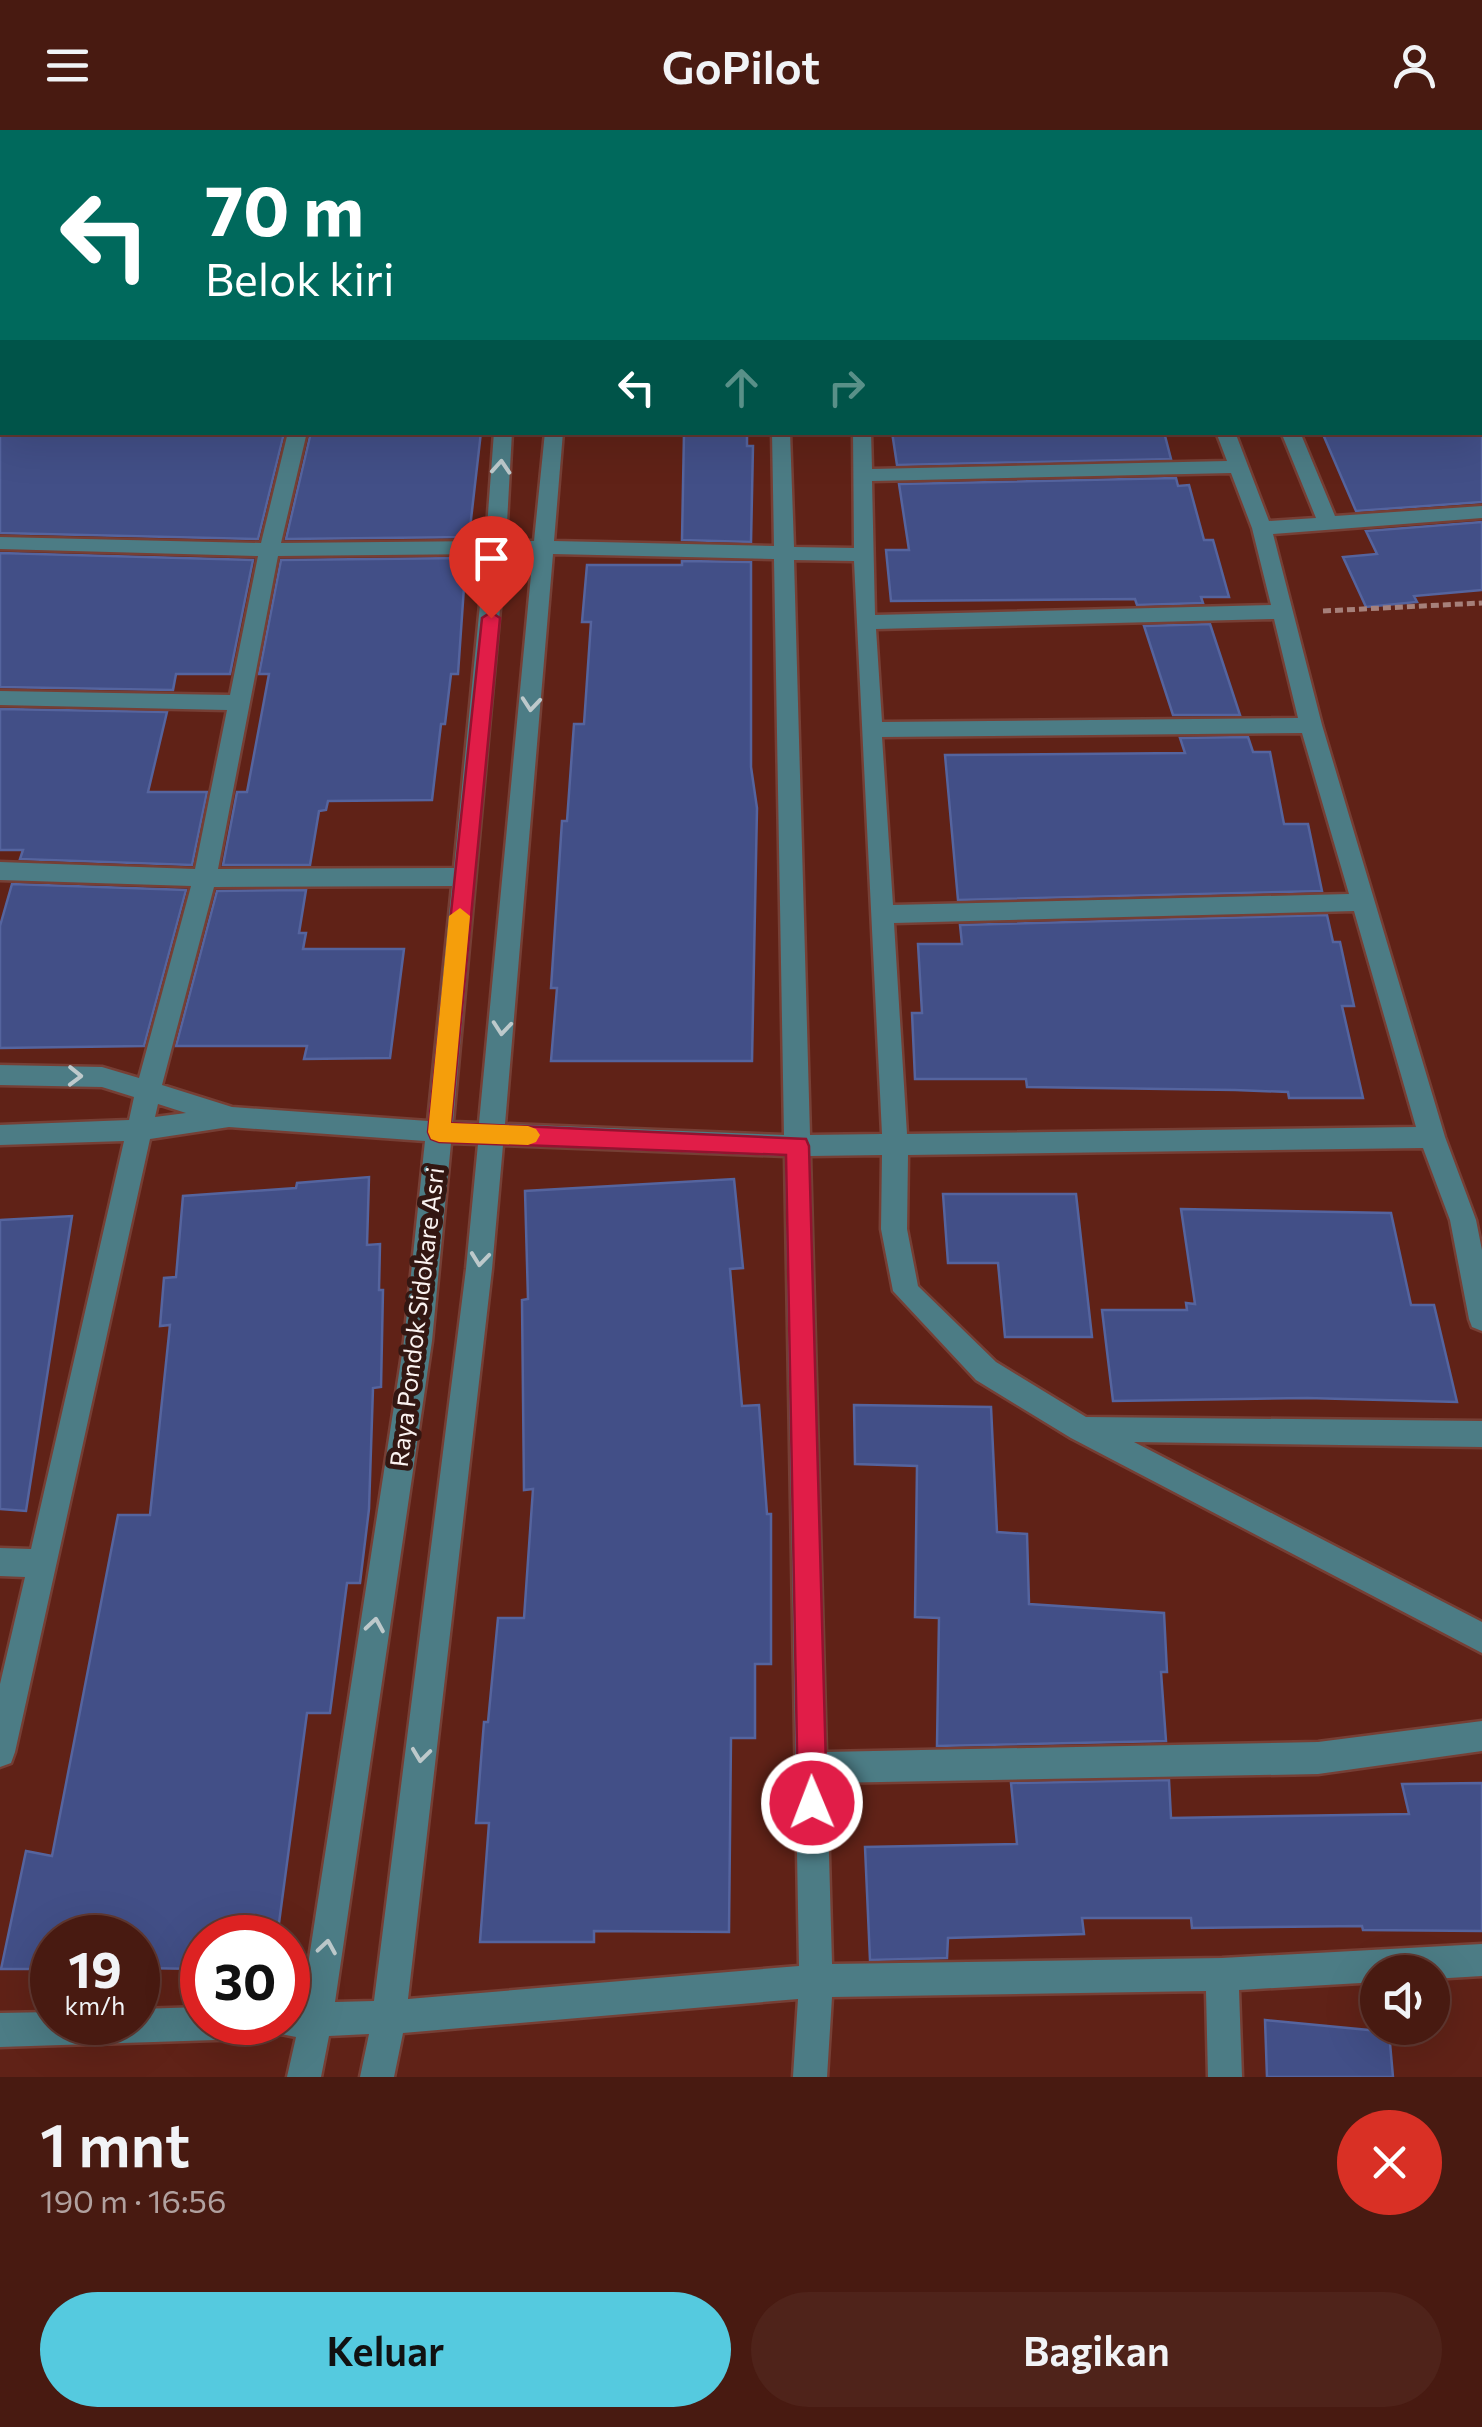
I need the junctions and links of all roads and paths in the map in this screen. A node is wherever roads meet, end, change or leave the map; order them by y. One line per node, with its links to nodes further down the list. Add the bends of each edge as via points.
1 (297, 435): 16 (street)
2 (503, 435): 15 (street, Raya Pondok Sidokare Asri, one-way to 2)
3 (554, 435): 14 (street)
4 (780, 435): 17 (street)
5 (862, 435): 9 (street)
6 (1226, 435): 8 (street)
7 (1291, 435): 11 (street)
8 (1236, 467): 9 (street); 12 (street)
9 (864, 474): 18 (street)
10 (1482, 512): 11 (street)
11 (1328, 523): 12 (street)
12 (1262, 528): 20 (street)
13 (0, 543): 16 (street)
14 (545, 547): 15 (street); 17 (street); 40 (street, one-way to 40)
15 (496, 548): 16 (street); 27 (street, Raya Pondok Sidokare Asri)
16 (269, 550): 23 (street)
17 (783, 552): 18 (street); 39 (street)
18 (865, 555): 21 (street)
19 (1482, 603): 20 (path)
20 (1284, 612): 21 (street); 24 (street)
21 (866, 622): 25 (street)
22 (0, 698): 23 (street)
23 (240, 704): 28 (street)
24 (1311, 724): 25 (street); 29 (street)
25 (871, 730): 30 (street)
26 (0, 871): 28 (street)
27 (463, 877): 28 (street); 35 (street, Raya Pondok Sidokare Asri)
28 (205, 878): 32 (street)
29 (1364, 902): 30 (street); 37 (street)
30 (882, 914): 38 (street)
31 (0, 1075): 32 (street, one-way to 32, via 102,1076)
32 (148, 1092): 33 (street); 34 (street)
33 (232, 1117): 34 (street); 35 (street)
34 (140, 1130): 36 (street); 45 (street)
35 (439, 1132): 40 (street); 51 (street, Raya Pondok Sidokare Asri, one-way to 35, via 418,1342)
36 (0, 1135)
37 (1432, 1138): 38 (street); 41 (street, via 1462,1220)
38 (895, 1142): 39 (street); 42 (street, via 894,1229 906,1291 986,1371)
39 (798, 1146): 40 (street); 49 (street)
40 (491, 1148): 54 (street, one-way to 54)
41 (1482, 1319)
42 (1081, 1429): 43 (street); 46 (street)
43 (1482, 1434)
44 (0, 1562): 45 (street)
45 (42, 1562): 48 (street)
46 (1482, 1638)
47 (1482, 1736): 49 (street, via 1318,1758)
48 (0, 1752)
49 (812, 1768): 53 (street)
50 (1482, 1960): 52 (street)
51 (310, 1974)
52 (1222, 1974): 53 (street); 62 (street)
53 (816, 1981): 54 (street); 61 (street)
54 (389, 2017): 55 (street); 60 (street)
55 (310, 2021)
56 (180, 2024): 57 (street)
57 (0, 2030)
58 (303, 2045): 59 (street, Raya Pondok Sidokare Asri)
59 (304, 2077)
60 (377, 2077)
61 (810, 2077)
62 (1226, 2077)

